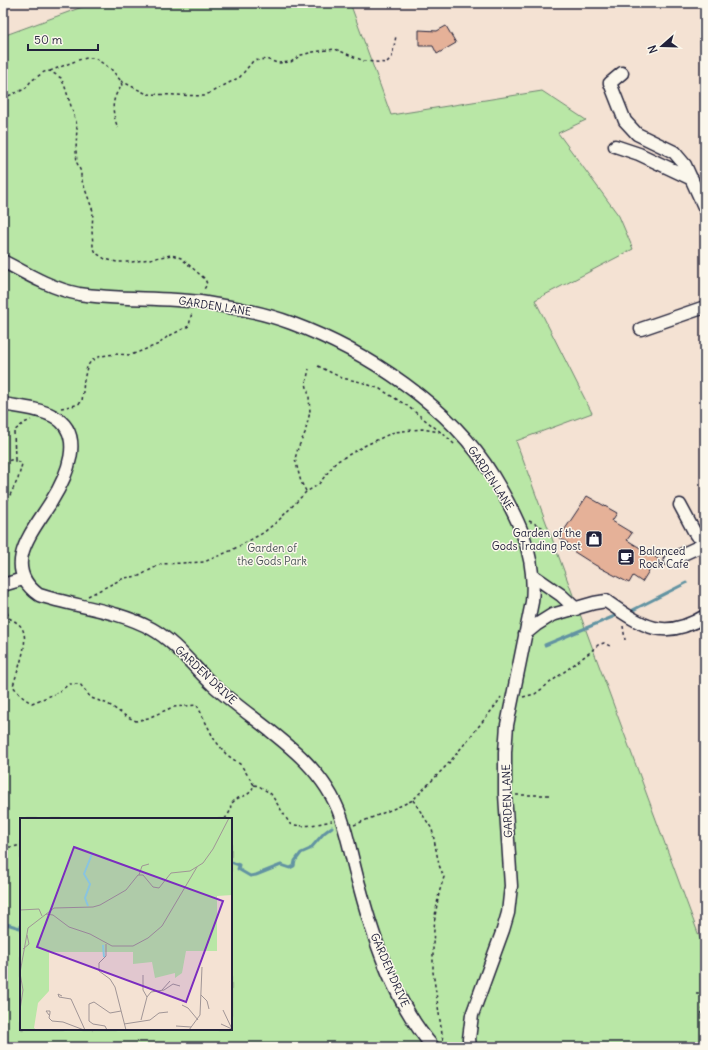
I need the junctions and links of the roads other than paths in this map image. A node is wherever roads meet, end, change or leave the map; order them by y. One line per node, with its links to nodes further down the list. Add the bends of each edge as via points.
1 (622, 73): 3 (street, via 610,83 625,121 637,134 674,152)
2 (615, 146): 3 (street, via 639,154)
3 (692, 179): 4 (street)
4 (705, 209)
5 (3, 262): 13 (street, GARDEN LANE, via 54,287 78,294 198,302 265,315 331,340 397,378 451,422 482,459 523,534)
6 (705, 307): 7 (street)
7 (641, 329)
8 (3, 404): 14 (street, via 41,411 63,422 70,432 72,444 70,462 51,501 23,544 19,556 19,568)
9 (680, 506): 10 (street, via 696,535)
10 (705, 538)
11 (705, 544): 12 (street)
12 (670, 560)
13 (532, 575): 16 (street); 18 (street, GARDEN LANE, via 532,602)
14 (23, 579): 15 (street); 20 (street, GARDEN DRIVE, via 30,589 39,595 129,619 152,629 184,654 212,684 310,766 332,796 342,820 365,908 381,955 408,1012 425,1038)
15 (3, 585)
16 (576, 609): 17 (street, via 606,601 626,615 656,629 665,630 686,626); 18 (street, via 552,615)
17 (705, 616)
18 (525, 634): 19 (street, GARDEN LANE, via 507,725 505,752 510,900 503,930 474,1008)
19 (467, 1044)
20 (438, 1045)

